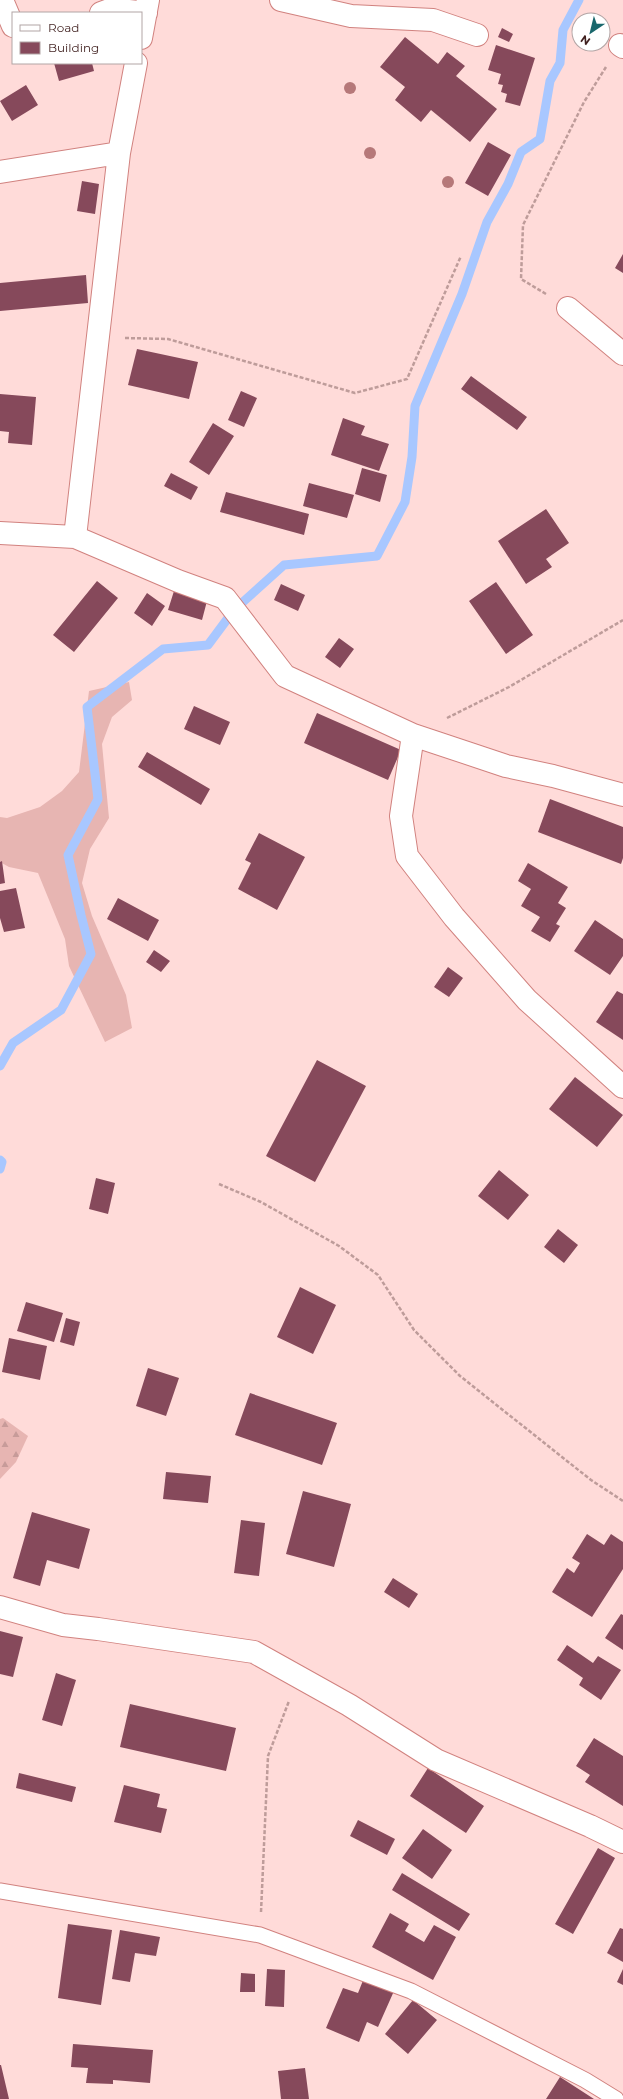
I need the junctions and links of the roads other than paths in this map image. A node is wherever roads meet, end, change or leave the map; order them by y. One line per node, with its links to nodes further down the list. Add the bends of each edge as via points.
1 (2, 0): 5 (street)
2 (281, 0): 7 (street, via 351,16 433,20)
3 (147, 7): 4 (street, via 112,9); 6 (street)
4 (104, 12)
5 (12, 24)
6 (142, 33)
7 (477, 35)
8 (136, 64): 9 (street)
9 (119, 153): 10 (street); 14 (street)
10 (0, 172)
11 (568, 308): 12 (street)
12 (623, 354)
13 (0, 533): 14 (street)
14 (75, 537): 15 (street, via 225,598 285,676)
15 (413, 735): 16 (street, via 506,766); 17 (street, via 401,816 407,856 454,917 527,1000)
16 (623, 795)
17 (623, 1087)
18 (0, 1607): 19 (street, via 64,1625 254,1652 299,1676 436,1760)
19 (623, 1842)
20 (0, 1891): 21 (lane, via 260,1935 411,1991 585,2080)
21 (616, 2099)

